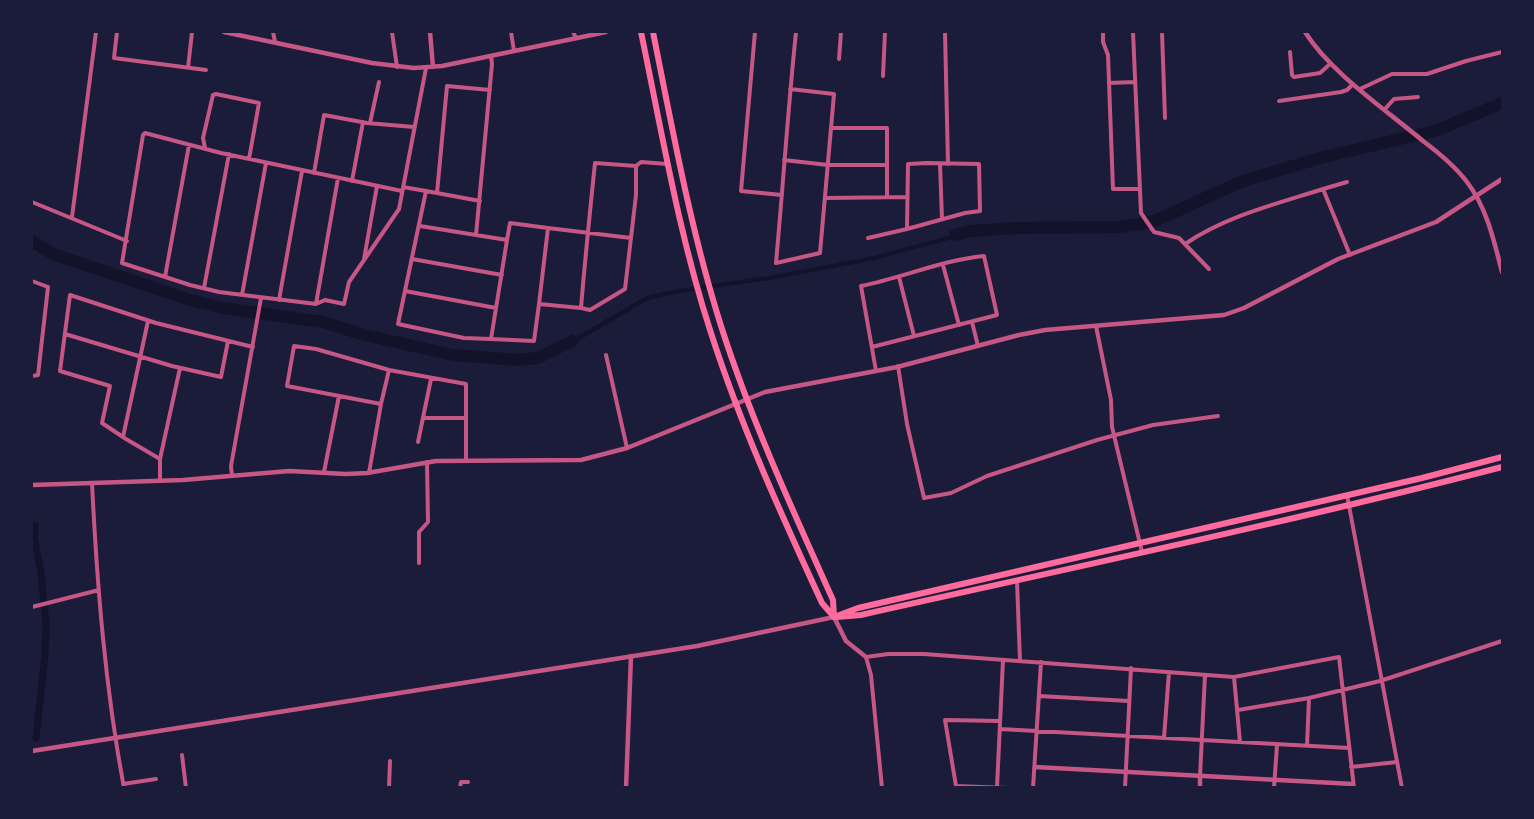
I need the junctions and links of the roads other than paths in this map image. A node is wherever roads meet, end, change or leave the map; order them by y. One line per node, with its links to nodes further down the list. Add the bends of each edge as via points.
1 (96, 32): 82 (street)
2 (117, 32): 32 (street, via 114,58)
3 (192, 32): 32 (street)
4 (224, 32): 23 (street)
5 (273, 32): 23 (street)
6 (392, 32): 30 (street)
7 (430, 32): 31 (street)
8 (511, 32): 24 (street)
9 (573, 32): 22 (street)
10 (606, 32): 22 (street)
11 (641, 32): 57 (main road)
12 (653, 32): 133 (main road, via 706,275)
13 (755, 32): 75 (street, via 741,190)
14 (796, 32): 40 (street)
15 (841, 32): 28 (street)
16 (885, 32): 35 (street)
17 (945, 32): 59 (street)
18 (1103, 32): 38 (street)
19 (1133, 32): 37 (street)
20 (1162, 32): 46 (street)
21 (1305, 32): 29 (street)
22 (576, 38): 24 (street)
23 (274, 42): 30 (street)
24 (514, 51): 27 (street)
25 (1290, 52): 29 (street, via 1294,77 1320,73)
26 (1503, 52): 41 (street, via 1428,74 1392,74)
27 (491, 56): 31 (street); 42 (street)
28 (838, 59)
29 (1330, 63): 39 (street)
30 (397, 67): 33 (street)
31 (434, 67): 33 (street)
32 (188, 68): 34 (street)
33 (426, 68): 49 (street)
34 (206, 70)
35 (883, 76)
36 (379, 82): 48 (street)
37 (1135, 82): 38 (street); 71 (street)
38 (1109, 83): 71 (street, via 1113,189)
39 (1353, 83): 41 (street); 44 (street, via 1341,92)
40 (790, 89): 50 (street, via 834,94); 55 (street)
41 (1360, 89): 45 (street)
42 (490, 90): 74 (street, via 447,86); 80 (street)
43 (1418, 97): 45 (street, via 1394,99)
44 (1279, 101)
45 (1385, 109): 76 (street, via 1450,163)
46 (1165, 118)
47 (363, 122): 48 (street); 64 (street, via 324,115); 67 (street)
48 (370, 123): 49 (street)
49 (414, 127): 70 (street)
50 (831, 128): 60 (street); 61 (street, via 887,128)
51 (189, 145): 52 (street); 92 (street, via 143,135); 101 (street)
52 (205, 148): 53 (street); 54 (street, via 203,138 213,95 259,103)
53 (229, 154): 54 (street); 104 (street)
54 (249, 159): 56 (street)
55 (784, 160): 60 (street); 75 (street)
56 (266, 162): 63 (street); 106 (street)
57 (668, 164): 62 (street, via 641,162); 135 (main road, via 700,297)
58 (939, 164): 59 (street); 78 (street, via 908,164); 83 (street)
59 (948, 164): 83 (street, via 979,164 980,211)
60 (828, 165): 61 (street); 79 (street)
61 (887, 165): 77 (street)
62 (636, 166): 87 (street, via 595,163); 89 (street)
63 (302, 170): 64 (street); 108 (street)
64 (314, 173): 65 (street)
65 (338, 178): 67 (street); 110 (street)
66 (1503, 179): 76 (street)
67 (352, 181): 69 (street)
68 (1347, 182): 72 (street)
69 (377, 186): 70 (street); 96 (street)
70 (403, 189): 73 (street); 96 (street, via 399,209)
71 (1139, 189): 93 (street, via 1141,213 1152,230 1179,238)
72 (1323, 189): 93 (street, via 1236,218); 94 (street)
73 (426, 191): 74 (street); 84 (street)
74 (437, 193): 80 (street)
75 (782, 195): 79 (street, via 776,263 820,253)
76 (1477, 196): 94 (street, via 1425,228); 99 (street)
77 (887, 197): 78 (street); 79 (street)
78 (907, 197): 86 (street)
79 (825, 198)
80 (480, 201): 88 (street)
81 (32, 202): 82 (street)
82 (72, 217): 92 (street)
83 (942, 219): 86 (street)
84 (420, 225): 88 (street); 95 (street)
85 (548, 228): 87 (street); 91 (street, via 510,223); 109 (street)
86 (907, 229): 90 (street)
87 (588, 233): 89 (street); 112 (street)
88 (476, 235): 91 (street)
89 (631, 238): 112 (street, via 625,289 590,310)
90 (868, 238)
91 (507, 240): 100 (street)
92 (127, 241): 101 (street, via 122,263)
93 (1185, 244): 98 (street)
94 (1350, 255): 116 (street, via 1224,315)
95 (412, 259): 100 (street); 105 (street)
96 (364, 260): 110 (street, via 349,282 344,304 325,300)
97 (943, 265): 102 (street); 114 (street, via 984,256 998,315); 115 (street)
98 (1209, 269)
99 (1503, 272)
100 (502, 275): 111 (street)
101 (164, 277): 104 (street)
102 (899, 277): 118 (street); 123 (street, via 861,286)
103 (32, 281): 130 (street, via 48,287 38,375)
104 (204, 288): 106 (street)
105 (405, 291): 111 (street); 119 (street, via 398,324 464,338)
106 (242, 295): 107 (street)
107 (261, 298): 108 (street); 122 (street)
108 (279, 300): 110 (street)
109 (539, 303): 112 (street); 119 (street, via 534,341)
110 (316, 304)
111 (496, 308): 119 (street)
112 (581, 308)
113 (148, 320): 117 (street, via 70,295); 120 (street); 125 (street)
114 (972, 322): 115 (street); 121 (street)
115 (959, 325): 118 (street)
116 (1096, 326): 121 (street, via 1045,330); 139 (street)
117 (65, 334): 125 (street); 140 (street, via 60,371 110,386 102,423)
118 (914, 336): 123 (street)
119 (491, 339)
120 (228, 341): 122 (street); 127 (street, via 221,377)
121 (978, 346): 126 (street)
122 (253, 347): 150 (street)
123 (872, 347): 129 (street)
124 (606, 355): 142 (street)
125 (140, 357): 127 (street); 140 (street)
126 (898, 366): 129 (street); 139 (street, via 924,498)
127 (180, 368): 144 (street)
128 (388, 370): 131 (street); 132 (street, via 294,346 287,386); 134 (street)
129 (876, 370): 133 (street)
130 (32, 376)
131 (431, 379): 137 (street); 138 (street, via 466,384)
132 (339, 396): 134 (street); 148 (street)
133 (746, 399): 135 (street); 162 (main road, via 832,600)
134 (381, 404): 149 (street)
135 (735, 404): 142 (street); 162 (main road, via 822,603)
136 (1218, 416): 139 (street)
137 (423, 418): 138 (street); 141 (street)
138 (466, 418): 145 (street)
139 (1114, 435): 156 (street)
140 (123, 437): 144 (street)
141 (417, 442)
142 (627, 448): 145 (street, via 564,461)
143 (1503, 457): 154 (main road)
144 (160, 459): 151 (street)
145 (466, 460): 146 (street)
146 (427, 462): 149 (street); 158 (street, via 428,522 419,532)
147 (1503, 467): 155 (main road)
148 (324, 472): 149 (street); 150 (street)
149 (369, 472)
150 (232, 476): 151 (street)
151 (160, 481): 152 (street)
152 (92, 483): 153 (street); 160 (street)
153 (32, 485)
154 (1347, 495): 155 (street); 156 (main road)
155 (1349, 504): 157 (main road); 173 (street)
156 (1139, 542): 157 (street); 162 (main road, via 858,608)
157 (1142, 552): 159 (main road)
158 (419, 563)
159 (1017, 580): 162 (main road, via 861,615); 167 (street)
160 (99, 590): 161 (street); 183 (street)
161 (32, 608)
162 (834, 617): 164 (street); 165 (street, via 846,641)
163 (1503, 641): 173 (street)
164 (631, 656): 183 (street); 207 (street)
165 (866, 657): 166 (street, via 924,654); 208 (street)
166 (1003, 660): 167 (street); 179 (street)
167 (1020, 661): 168 (street)
168 (1041, 662): 169 (street); 175 (street)
169 (1131, 668): 170 (street); 177 (street)
170 (1169, 672): 171 (street); 184 (street)
171 (1205, 675): 172 (street); 185 (street)
172 (1234, 677): 174 (street, via 1339,657); 178 (street)
173 (1380, 681): 174 (street); 193 (street)
174 (1344, 690): 176 (street); 189 (street)
175 (1039, 696): 177 (street); 181 (street)
176 (1309, 698): 178 (street); 188 (street)
177 (1129, 701): 182 (street)
178 (1238, 710): 186 (street)
179 (1000, 721): 180 (street); 203 (street, via 945,720 956,786)
180 (1000, 729): 181 (street); 203 (street)
181 (1036, 731): 182 (street); 195 (street)
182 (1128, 736): 184 (street); 196 (street)
183 (114, 738): 190 (street); 201 (street)
184 (1164, 738): 185 (street)
185 (1202, 740): 186 (street); 197 (street)
186 (1240, 742): 187 (street)
187 (1277, 745): 188 (street); 199 (street)
188 (1306, 746): 189 (street)
189 (1349, 748): 194 (street)
190 (32, 751)
191 (182, 755): 204 (street)
192 (390, 761): 205 (street)
193 (1397, 762): 194 (street); 214 (street)
194 (1351, 766): 202 (street)
195 (1035, 767): 196 (street); 210 (street)
196 (1126, 772): 197 (street); 211 (street)
197 (1200, 777): 199 (street); 212 (street)
198 (156, 779): 201 (street)
199 (1275, 780): 202 (street); 213 (street)
200 (468, 782): 206 (street, via 460,782)
201 (123, 786)
202 (1354, 786)
203 (997, 787): 209 (street)
204 (186, 788)
205 (389, 788)
206 (460, 788)
207 (626, 788)
208 (882, 788)
209 (1008, 788)
210 (1033, 788)
211 (1125, 788)
212 (1200, 788)
213 (1274, 788)
214 (1402, 788)

